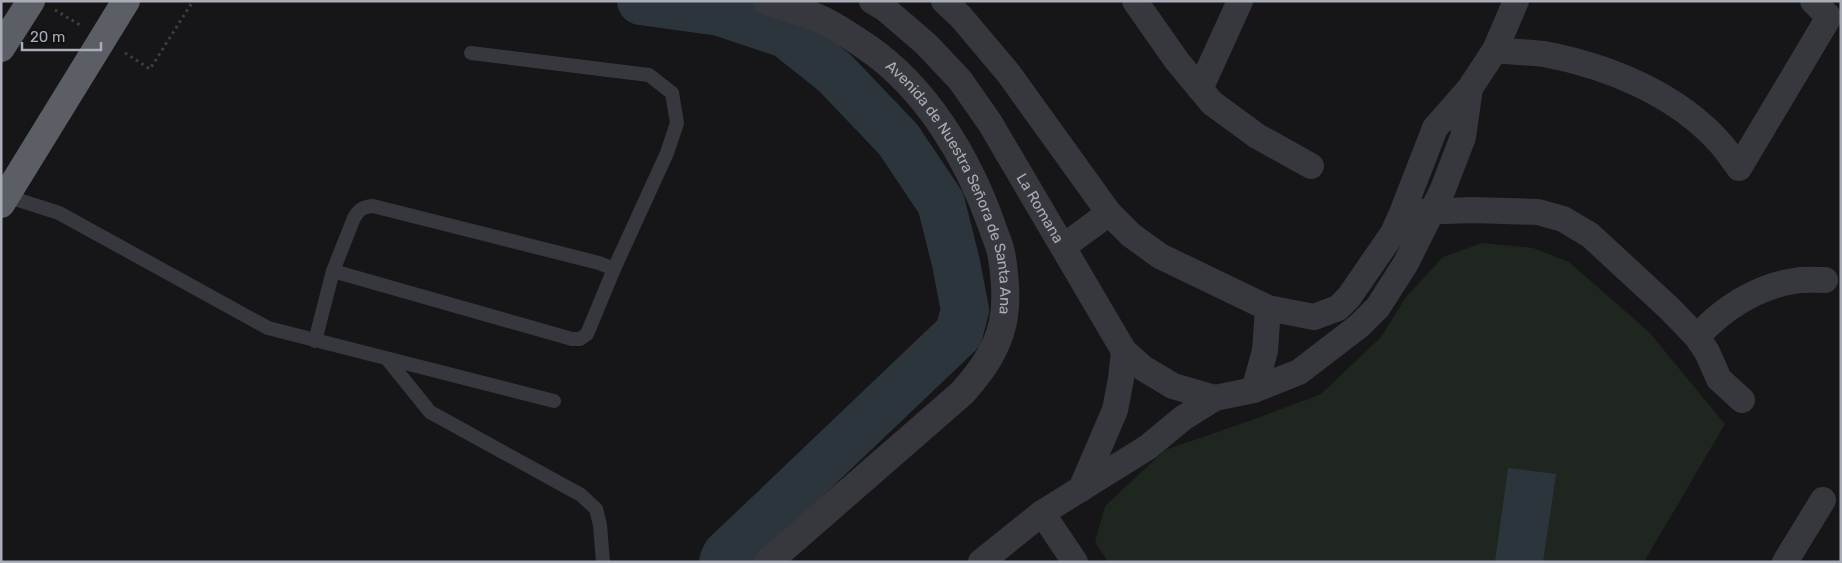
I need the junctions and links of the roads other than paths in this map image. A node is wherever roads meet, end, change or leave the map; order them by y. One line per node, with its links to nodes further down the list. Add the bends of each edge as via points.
1 (31, 1): 10 (highway)
2 (126, 1): 16 (highway)
3 (766, 1): 37 (street, Avenida de Nuestra Señora de Santa Ana, via 818,18 866,47 905,79 937,118 984,204 1002,256 1004,291 1003,321 994,350 981,373)
4 (872, 1): 20 (street, La Romana, via 926,44 960,80 990,123)
5 (944, 1): 19 (street, via 1009,74)
6 (1135, 1): 13 (street)
7 (1240, 1): 13 (street)
8 (1516, 1): 11 (street)
9 (1813, 1): 11 (street, via 1829,17 1739,168 1697,121 1645,87 1576,62 1543,54)
10 (1, 48)
11 (1495, 50): 14 (street)
12 (471, 53): 21 (lane, via 650,75 672,93 677,123 667,153)
13 (1200, 88): 15 (street, via 1212,103 1257,136)
14 (1470, 88): 17 (street, La Romana, via 1463,137); 18 (street, via 1435,128)
15 (1311, 166)
16 (4, 200): 26 (lane, via 59,213 268,328)
17 (1433, 211): 18 (street); 25 (street, via 1538,212 1563,219 1590,235); 29 (street, La Romana, via 1406,263 1378,306 1359,326 1299,372)
18 (1402, 212): 24 (street, via 1392,233 1338,308 1314,317)
19 (1109, 213): 20 (street); 24 (street, via 1131,235 1160,256)
20 (1063, 247): 27 (street, La Romana)
21 (614, 269): 22 (lane, via 365,206 358,211); 22 (lane, via 591,328 580,339)
22 (333, 271): 26 (lane)
23 (1825, 280): 25 (street, via 1795,280 1765,288 1737,303 1709,324)
24 (1268, 308): 29 (street, via 1265,351)
25 (1698, 337): 31 (street, via 1719,379)
26 (315, 341): 28 (lane)
27 (1124, 350): 30 (street, La Romana, via 1143,368 1173,386); 33 (street, via 1115,410)
28 (388, 360): 32 (lane); 36 (lane, via 430,412 581,495 596,509)
29 (1254, 390): 30 (street, La Romana)
30 (1216, 398): 33 (street, La Romana)
31 (1742, 400)
32 (554, 401)
33 (1082, 489): 35 (street, La Romana)
34 (1823, 500): 40 (street)
35 (1042, 513): 38 (street, La Romana); 39 (street)
36 (603, 562)
37 (768, 562)
38 (981, 562)
39 (1075, 562)
40 (1785, 562)

